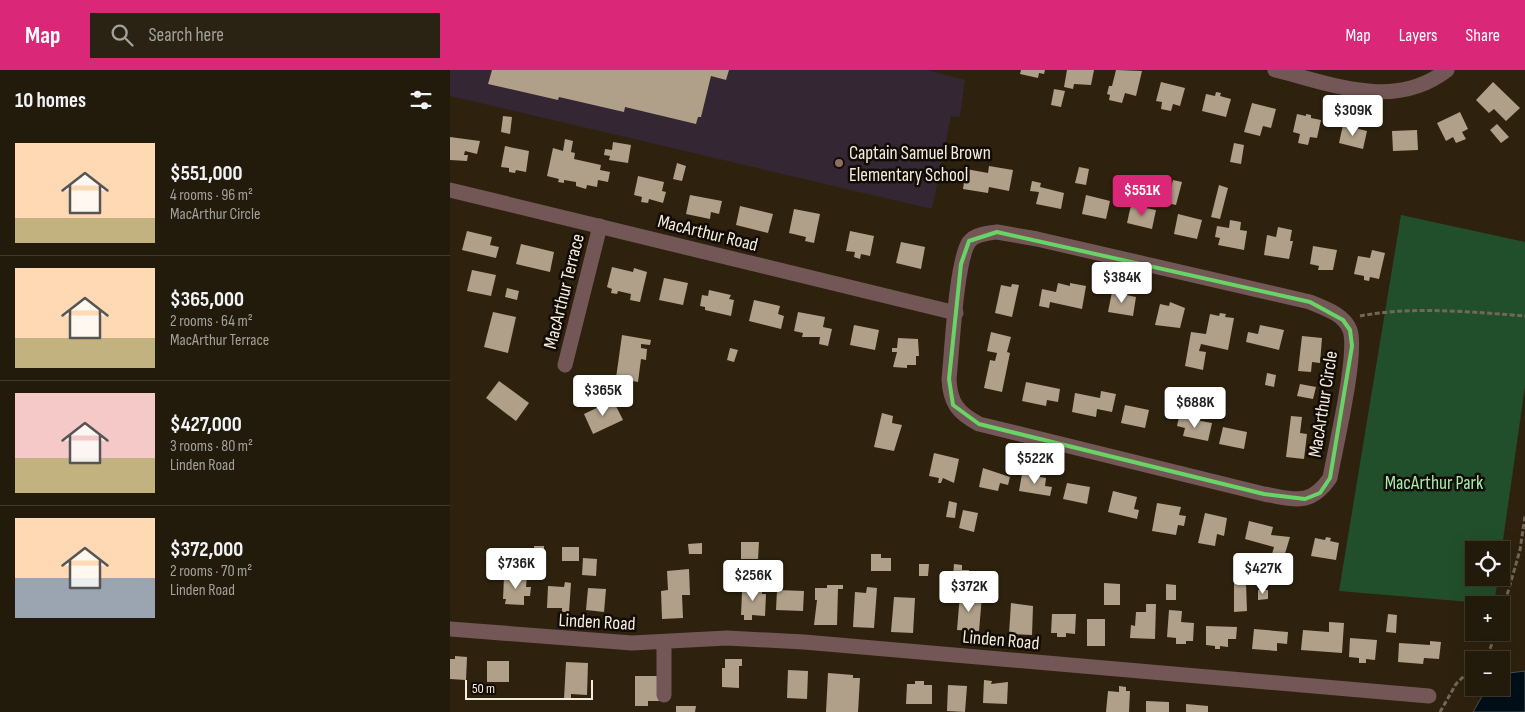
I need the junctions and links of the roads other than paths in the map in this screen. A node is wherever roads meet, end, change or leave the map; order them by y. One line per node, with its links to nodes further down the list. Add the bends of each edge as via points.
1 (1275, 70): 2 (street, via 1378,93 1409,90 1424,85)
2 (1447, 70)
3 (450, 190): 4 (street, MacArthur Road)
4 (600, 226): 5 (street, MacArthur Road); 6 (street, MacArthur Terrace)
5 (956, 313): 5 (street, MacArthur Circle, via 949,394 962,415 979,424 1264,494 1305,499 1320,493 1330,478 1351,353 1350,330 1330,310 1310,302 997,232 969,241 961,264)
6 (565, 366)
7 (450, 629): 8 (street, Linden Road, via 570,640)
8 (664, 643): 9 (street); 10 (street, Linden Road, via 727,638 804,642)
9 (664, 695)
10 (1429, 696)

